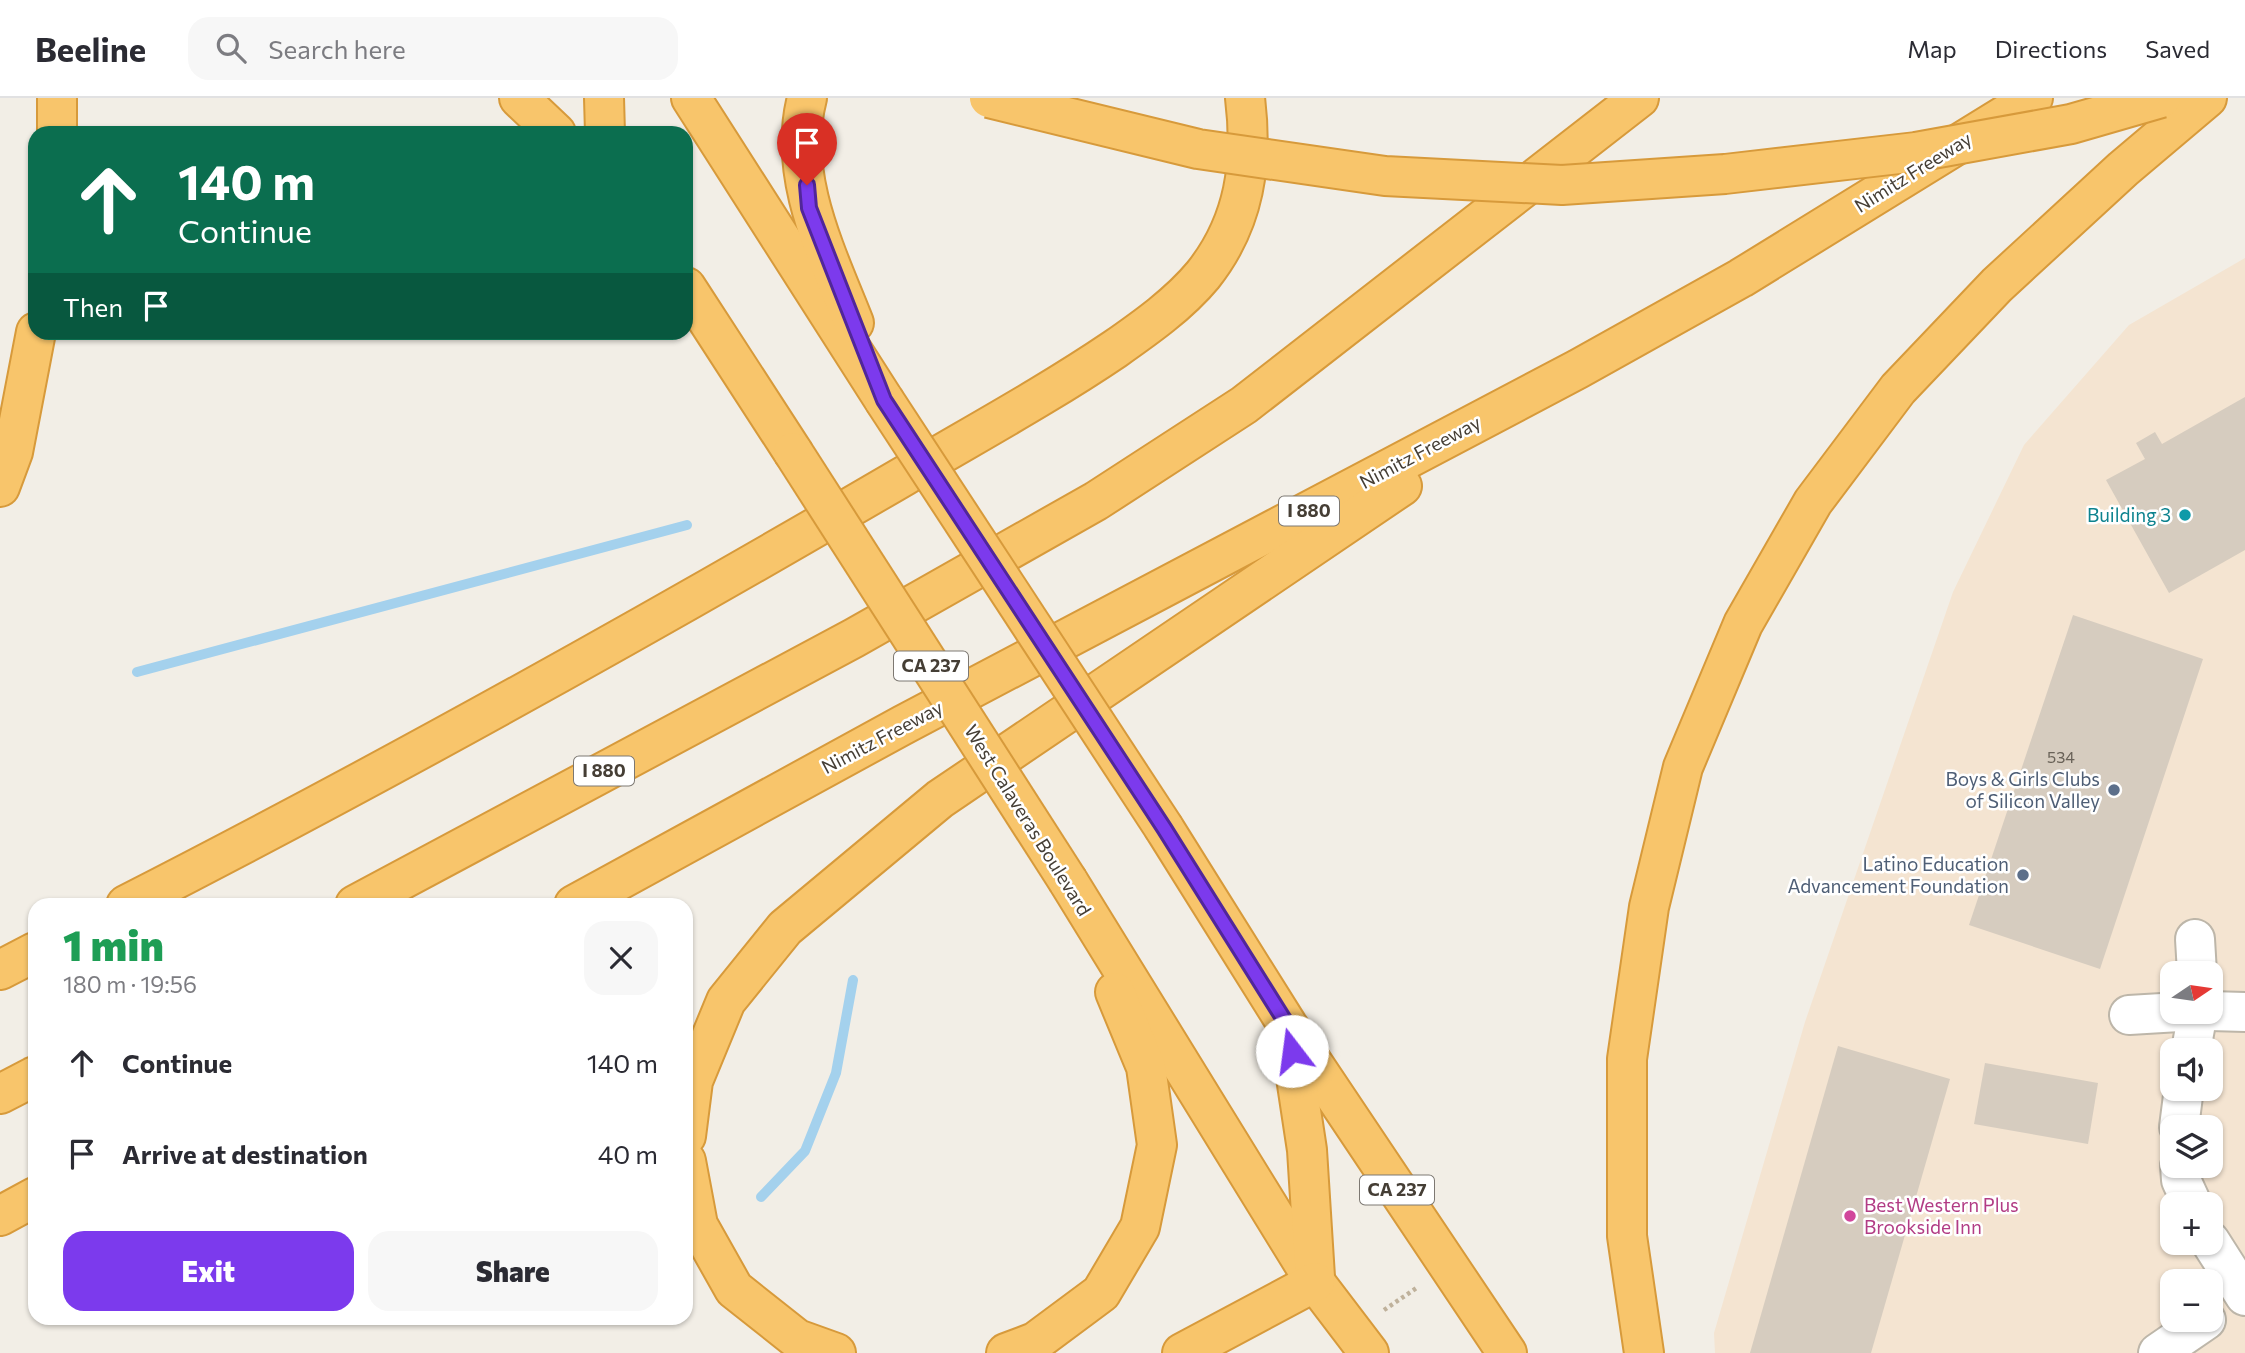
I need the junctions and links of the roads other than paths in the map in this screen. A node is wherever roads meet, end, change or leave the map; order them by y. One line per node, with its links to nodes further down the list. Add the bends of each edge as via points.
1 (57, 98): 12 (highway)
2 (519, 98): 13 (highway)
3 (604, 98): 14 (highway)
4 (691, 98): 18 (highway, CA 237)
5 (807, 98): 18 (highway, via 800,125 809,208)
6 (989, 98): 10 (highway, bridge, via 1198,149 1385,176 1562,184 1725,174 1916,152 2071,124)
7 (1245, 98): 21 (highway, via 1250,142 1238,215 1203,275 1153,323 1079,373 720,583)
8 (1640, 98): 22 (highway, I 880, via 1244,405 1096,501 854,638)
9 (2033, 98): 17 (highway, Nimitz Freeway / I 880, via 1741,278)
10 (2161, 98)
11 (2207, 98): 47 (highway, via 2007,276 1898,389 1813,502 1743,624 1683,767 1649,907 1627,1059 1627,1236)
12 (57, 126)
13 (549, 126)
14 (605, 126)
15 (693, 298): 20 (highway, West Calaveras Boulevard / CA 237, bridge)
16 (34, 340): 19 (highway, via 13,452)
17 (1578, 369): 23 (highway, Nimitz Freeway / I 880, via 903,725); 32 (highway, via 940,799 785,928 726,1001)
18 (884, 400): 30 (highway, CA 237, bridge)
19 (0, 487)
20 (1068, 881): 38 (highway, West Calaveras Boulevard / CA 237); 43 (highway, via 1146,1067 1157,1145 1140,1227 1101,1293 1035,1342)
21 (140, 898)
22 (368, 898)
23 (587, 898)
24 (28, 956): 25 (highway)
25 (0, 970)
26 (2223, 1011): 27 (street)
27 (2245, 1012)
28 (2160, 1013): 29 (street)
29 (2129, 1015)
30 (1288, 1026): 38 (highway, via 1307,1150); 46 (highway, CA 237)
31 (28, 1080): 33 (highway)
32 (693, 1088)
33 (0, 1094)
34 (693, 1198): 42 (highway, via 698,1225 734,1289 797,1339)
35 (28, 1201): 36 (highway)
36 (0, 1216)
37 (2219, 1255): 39 (street)
38 (1315, 1282): 44 (highway); 45 (highway, West Calaveras Boulevard / CA 237)
39 (2244, 1295): 40 (street)
40 (2223, 1308)
41 (2189, 1332): 48 (street)
42 (836, 1353)
43 (1006, 1353)
44 (1182, 1353)
45 (1369, 1353)
46 (1507, 1353)
47 (1644, 1353)
48 (2158, 1353)

